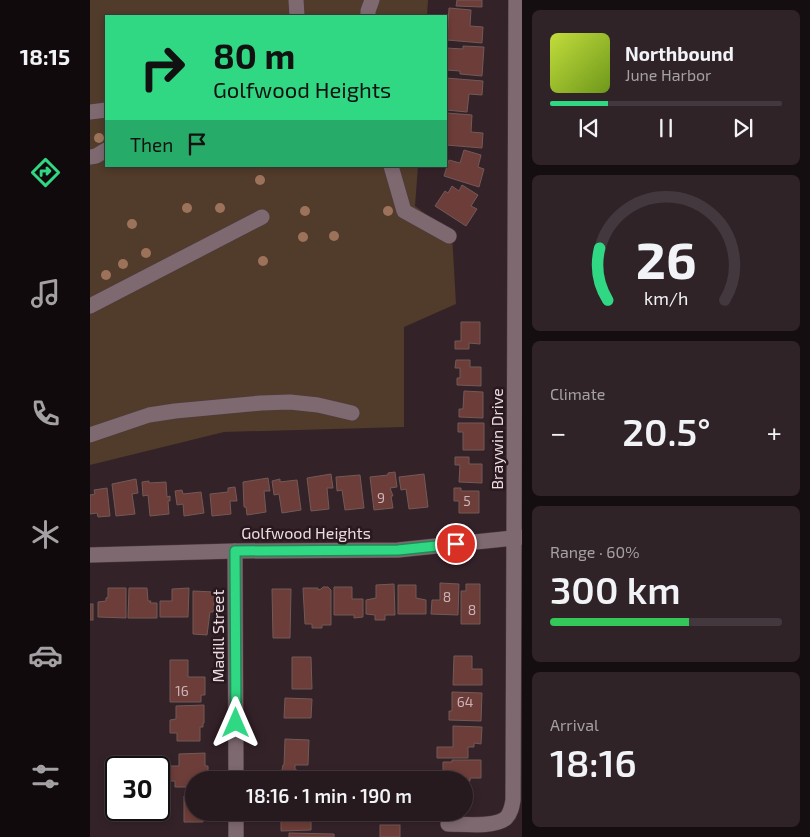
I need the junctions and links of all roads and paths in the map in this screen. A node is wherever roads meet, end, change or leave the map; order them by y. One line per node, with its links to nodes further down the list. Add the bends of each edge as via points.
1 (296, 0): 4 (street)
2 (372, 0): 5 (street)
3 (516, 0): 16 (street, Braywin Drive)
4 (297, 15)
5 (368, 15)
6 (105, 110): 7 (street)
7 (90, 112)
8 (105, 151): 9 (street)
9 (90, 158)
10 (390, 167): 12 (street, via 404,211)
11 (262, 217): 13 (street)
12 (449, 236)
13 (90, 306)
14 (352, 413): 15 (street, via 318,405 261,403 175,410)
15 (90, 434)
16 (518, 537): 17 (street, Golfwood Heights, via 398,550); 21 (street, Braywin Drive, via 513,800 507,817 501,821)
17 (235, 551): 18 (street, Golfwood Heights); 19 (street, Madill Street)
18 (90, 555)
19 (236, 771)
20 (236, 821): 22 (street)
21 (448, 824)
22 (236, 837)

